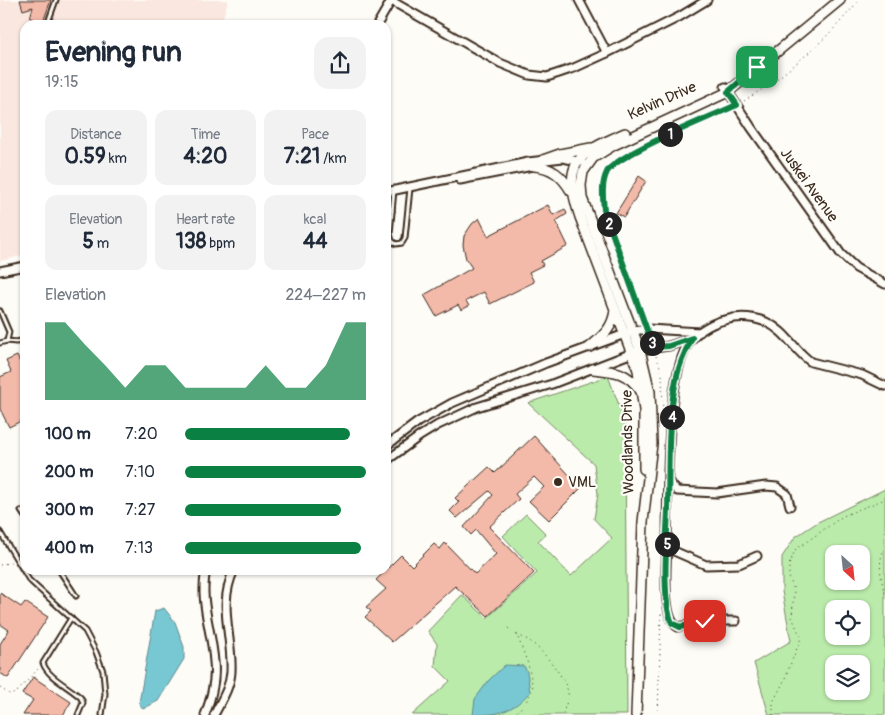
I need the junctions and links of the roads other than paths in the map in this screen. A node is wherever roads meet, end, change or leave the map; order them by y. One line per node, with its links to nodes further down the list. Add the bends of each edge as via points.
1 (56, 0): 6 (lane)
2 (391, 0): 7 (street); 8 (street, via 500,63 529,75 546,77 561,73)
3 (579, 0): 8 (street)
4 (707, 0): 8 (street)
5 (840, 0): 9 (main road, Kelvin Drive)
6 (49, 20)
7 (380, 20)
8 (607, 53)
9 (726, 89): 10 (main road, Kelvin Drive); 12 (main road, Kelvin Drive); 24 (street, Juskei Avenue, via 841,254 856,268)
10 (594, 147): 11 (main road); 12 (main road, Kelvin Drive)
11 (543, 160): 12 (street, via 562,158); 14 (street)
12 (582, 164): 13 (street, via 559,162); 18 (main road, Woodlands Drive, via 572,178); 28 (main road, Woodlands Drive, via 582,198)
13 (534, 166): 14 (street, via 462,180); 18 (main road, via 554,171)
14 (452, 179): 15 (street)
15 (410, 187): 16 (street); 21 (lane, via 405,238 399,244)
16 (394, 190): 17 (street); 19 (lane)
17 (391, 191)
18 (572, 193): 25 (main road, Woodlands Drive)
19 (392, 211): 20 (lane)
20 (391, 224)
21 (391, 239)
22 (20, 267): 23 (street)
23 (0, 271)
24 (885, 284)
25 (615, 308): 28 (main road, Woodlands Drive); 33 (main road, via 610,329)
26 (0, 311): 31 (lane, via 9,332)
27 (700, 332): 28 (street, via 648,329); 29 (street); 36 (street, via 717,322 733,318 760,320 779,329 810,362 862,376)
28 (629, 333): 33 (street); 34 (main road, Woodlands Drive)
29 (692, 338): 34 (street, via 669,346); 40 (street, via 676,380)
30 (20, 340): 31 (lane)
31 (7, 341): 32 (lane)
32 (0, 343)
33 (590, 347): 38 (street, via 452,403)
34 (636, 351): 35 (street); 37 (main road, Woodlands Drive); 42 (main road, Woodlands Drive, via 650,392 652,426)
35 (593, 369): 37 (main road, via 624,374); 39 (street, via 455,416)
36 (885, 386)
37 (643, 394): 42 (main road, Woodlands Drive)
38 (391, 442)
39 (391, 457)
40 (669, 482): 41 (street, via 677,491 717,493 777,487 787,494); 44 (street)
41 (790, 506)
42 (644, 522): 58 (main road, Woodlands Drive)
43 (0, 532): 46 (lane)
44 (667, 548): 45 (street, via 706,565 739,564); 53 (street, via 668,610 672,623 680,627 705,621)
45 (757, 556)
46 (20, 566)
47 (26, 575): 52 (lane)
48 (62, 575): 51 (lane)
49 (205, 575): 56 (street, via 204,598 215,670)
50 (232, 575): 57 (street, via 226,593 231,672 229,686)
51 (76, 596)
52 (71, 618): 54 (lane, via 43,663 81,698 83,703); 55 (lane, via 85,631 103,671)
53 (736, 621)
54 (78, 715)
55 (102, 715)
56 (205, 715)
57 (214, 715)
58 (636, 715)

